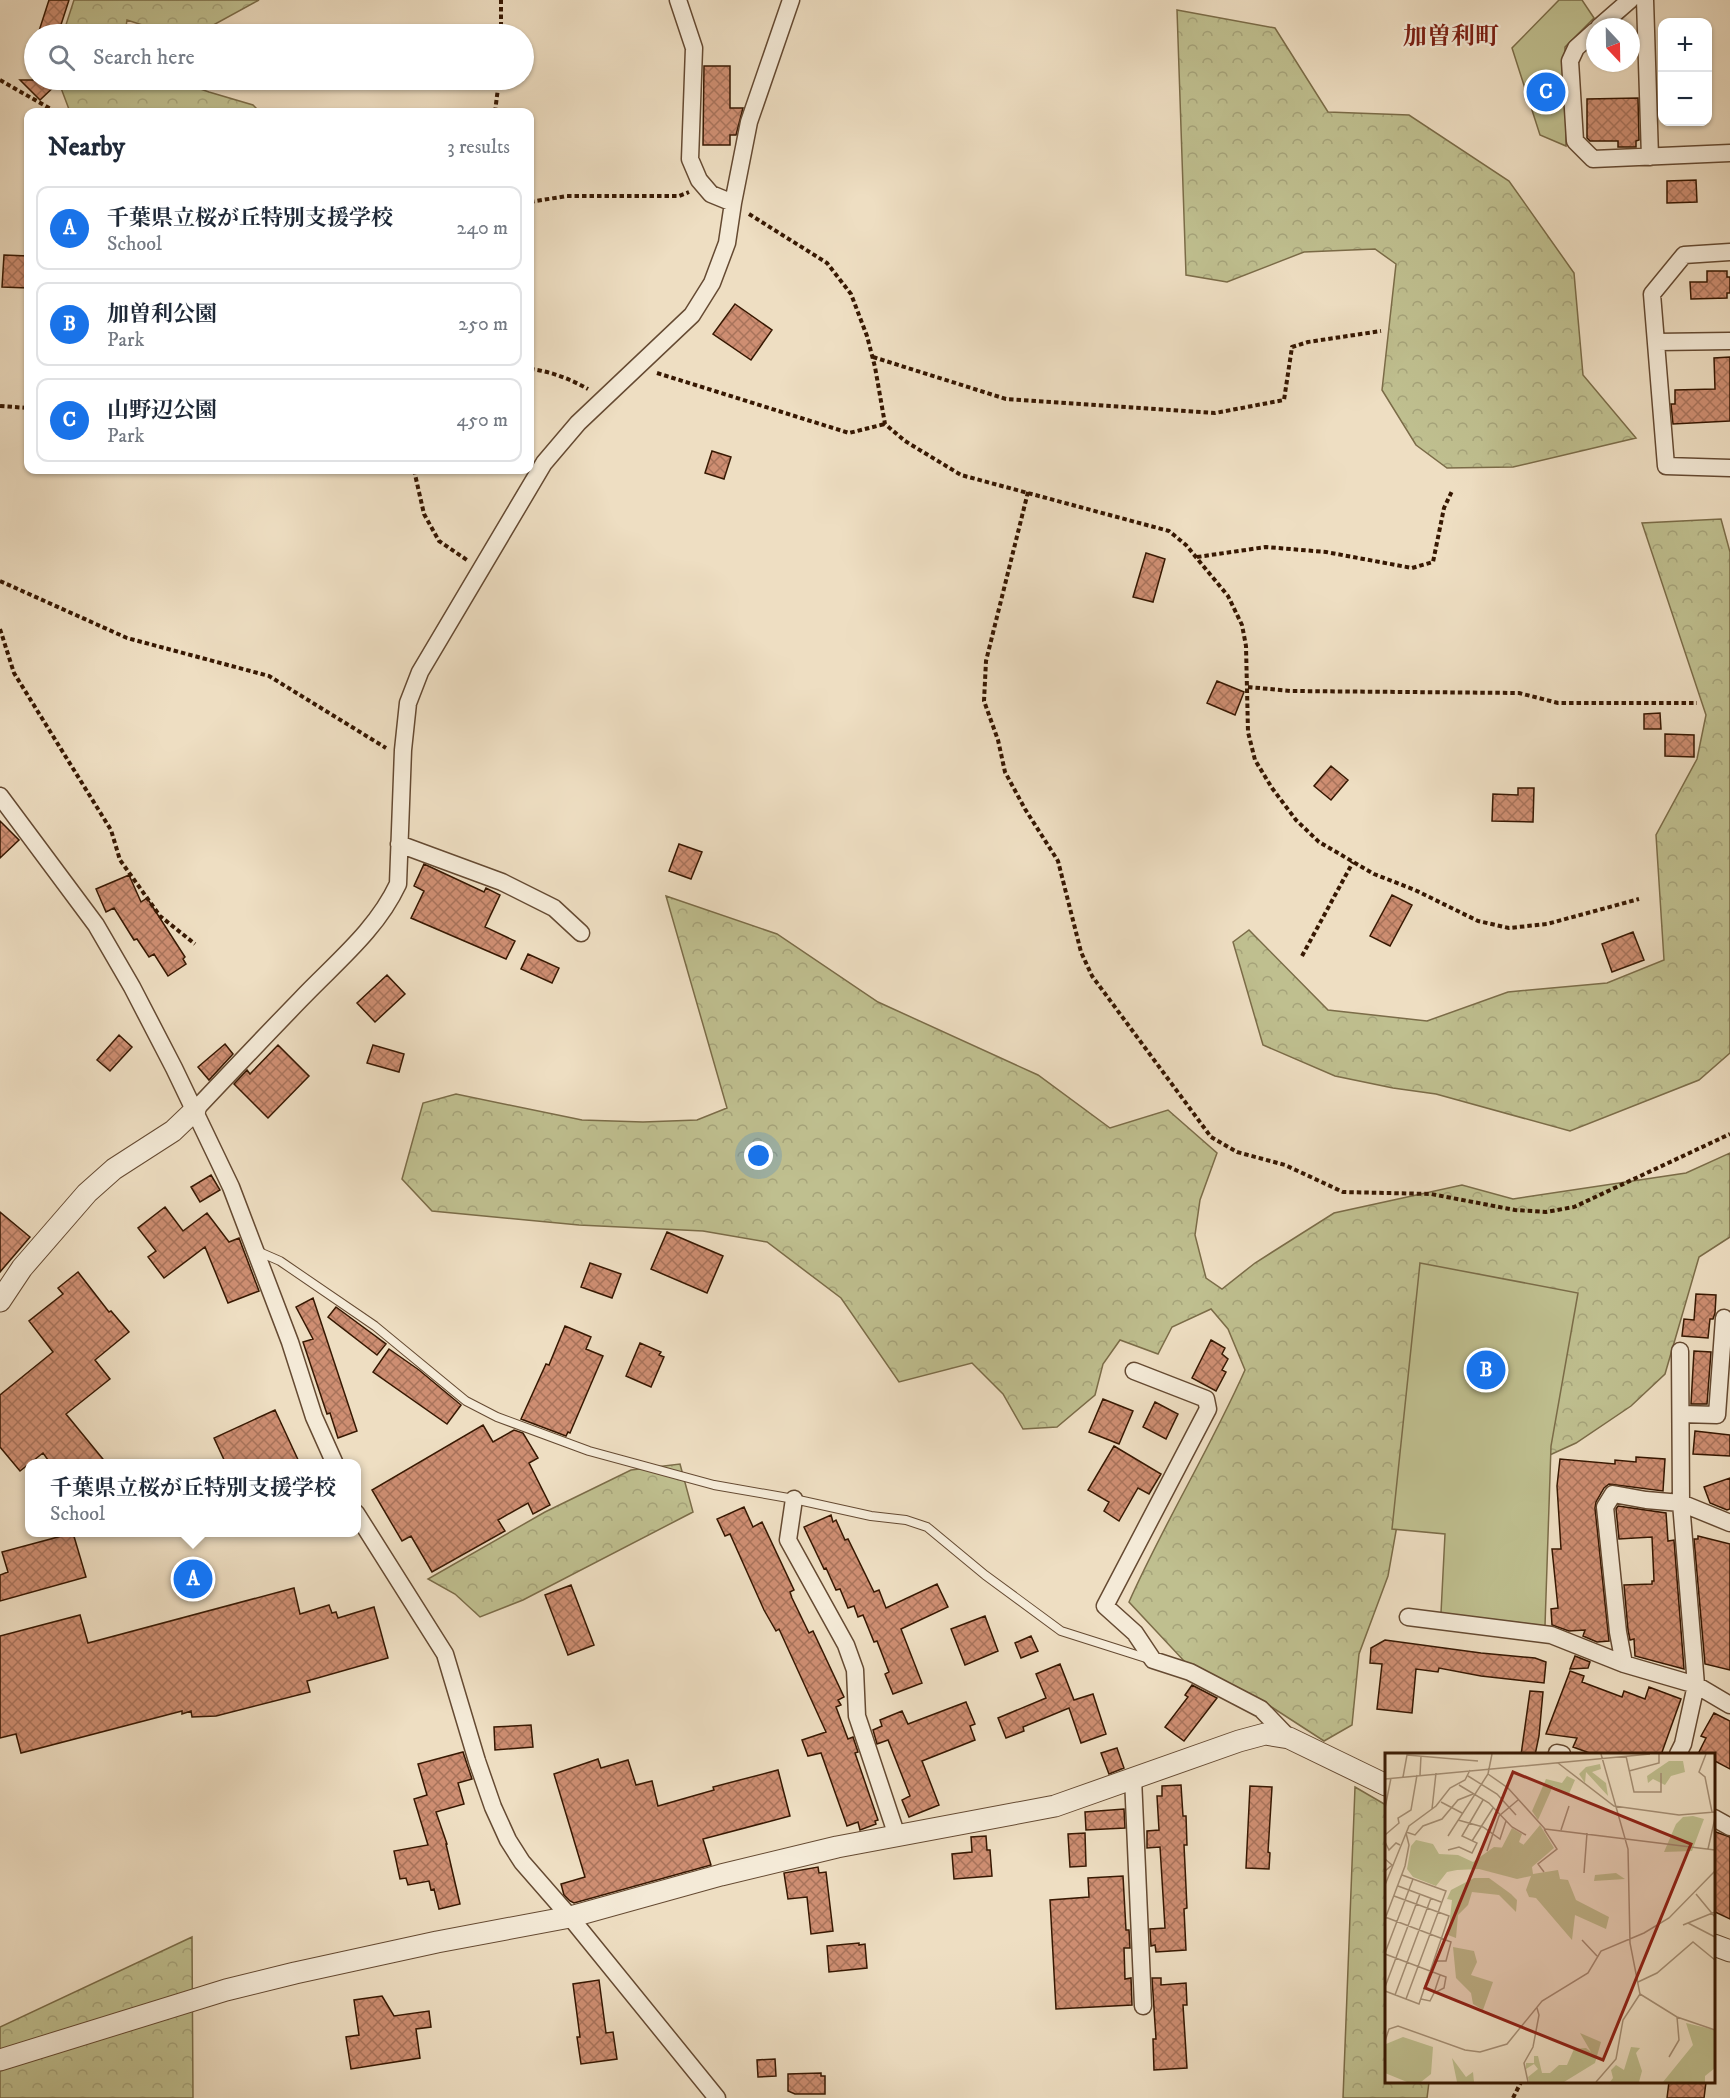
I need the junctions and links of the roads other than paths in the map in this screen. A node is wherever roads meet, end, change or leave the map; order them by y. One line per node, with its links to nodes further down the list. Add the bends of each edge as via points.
1 (678, 0): 9 (street, via 694,48 690,159 699,180 711,194)
2 (791, 0): 9 (street, via 749,123)
3 (1630, 0): 5 (street)
4 (1645, 0): 8 (street)
5 (1609, 18)
6 (1586, 39): 8 (street, via 1570,61 1575,141 1593,159)
7 (1730, 153): 8 (street)
8 (1650, 157)
9 (733, 203): 15 (street, via 727,243 712,283 692,315 578,423 544,463 416,682 408,703 402,758)
10 (1730, 252): 12 (street, via 1684,255 1671,270 1652,294)
11 (1730, 341): 12 (street)
12 (1657, 342): 13 (street, via 1666,466)
13 (1730, 468)
14 (0, 796): 17 (street, via 96,925)
15 (399, 844): 16 (street, via 512,887 554,908); 17 (street, via 398,884 389,902 350,952)
16 (581, 933)
17 (195, 1110): 18 (street); 19 (street, via 172,1131 114,1168 87,1193 22,1268)
18 (254, 1250): 24 (street); 25 (lane, via 280,1261 375,1326 466,1401 497,1417 589,1451 714,1485)
19 (0, 1301)
20 (1724, 1317): 23 (street, via 1717,1415)
21 (1680, 1351): 23 (street)
22 (1134, 1371): 30 (street, via 1206,1399 1208,1409 1105,1606 1135,1633)
23 (1681, 1414): 26 (street)
24 (333, 1459)
25 (794, 1499): 30 (lane, via 927,1527 1061,1631); 40 (street, via 788,1540 846,1644 855,1670 857,1716)
26 (1681, 1503): 28 (street); 31 (street, via 1613,1494 1605,1507 1617,1632); 32 (street)
27 (361, 1519): 41 (street, via 445,1654 477,1761 508,1840)
28 (1730, 1523)
29 (1408, 1617): 31 (street, via 1551,1635)
30 (1153, 1660): 34 (street, via 1190,1672 1262,1708)
31 (1624, 1664): 32 (street)
32 (1696, 1685): 33 (street); 35 (street)
33 (1730, 1705)
34 (1289, 1738): 36 (street, via 1265,1734); 37 (street)
35 (1679, 1753)
36 (1133, 1778): 40 (street, via 1054,1806); 44 (street)
37 (1385, 1785)
38 (1715, 1819): 39 (street)
39 (1730, 1827)
40 (897, 1836): 41 (street, via 732,1872)
41 (570, 1917): 45 (street, via 437,1942 226,1990); 46 (street)
42 (1715, 1946): 43 (street)
43 (1730, 1952)
44 (1143, 2006)
45 (0, 2060)
46 (717, 2098)

